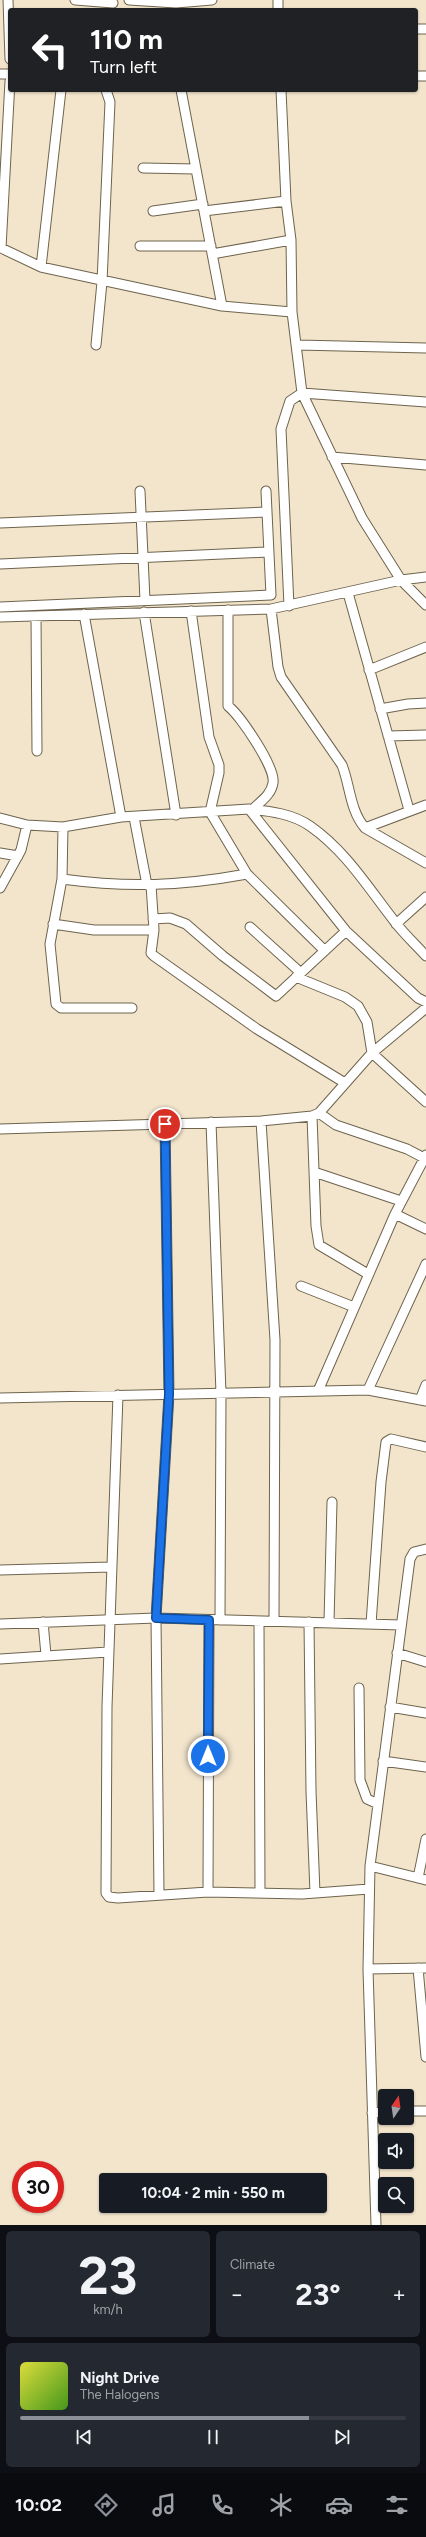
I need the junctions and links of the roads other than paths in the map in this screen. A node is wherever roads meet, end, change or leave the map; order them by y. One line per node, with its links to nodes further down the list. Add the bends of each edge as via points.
1 (75, 0): 4 (street)
2 (129, 0): 3 (street, via 176,4)
3 (212, 0)
4 (112, 4)
5 (9, 92): 18 (street, via 1,248)
6 (61, 92): 18 (street)
7 (107, 92): 19 (street, via 110,102)
8 (181, 92): 11 (street)
9 (281, 92): 12 (street)
10 (143, 168): 11 (street)
11 (196, 169): 13 (street)
12 (286, 202): 13 (street); 15 (street)
13 (203, 207): 14 (street); 17 (street)
14 (153, 211)
15 (291, 240): 17 (street); 21 (street)
16 (140, 246): 17 (street)
17 (212, 250): 20 (street)
18 (41, 267): 19 (street)
19 (102, 282): 20 (street); 22 (street)
20 (222, 306): 21 (street)
21 (292, 312): 23 (street)
22 (96, 345)
23 (298, 345): 24 (street); 25 (street)
24 (426, 348)
25 (302, 393): 26 (street); 27 (street); 42 (street, via 290,401 281,429)
26 (426, 402)
27 (332, 458): 28 (street); 38 (street, via 362,518)
28 (426, 464)
29 (266, 491): 31 (street)
30 (140, 492): 32 (street)
31 (267, 512): 32 (street); 34 (street)
32 (141, 517): 33 (street); 35 (street)
33 (0, 523)
34 (268, 552): 35 (street); 40 (street, via 271,595)
35 (143, 558): 36 (street); 40 (street)
36 (0, 564)
37 (426, 577): 38 (street)
38 (401, 580): 39 (street); 41 (street)
39 (348, 592): 42 (street); 52 (street)
40 (145, 600): 43 (street)
41 (426, 604)
42 (289, 606): 44 (street)
43 (0, 607)
44 (271, 609): 45 (street); 68 (street, via 281,677 342,765 356,815)
45 (228, 610): 46 (street); 59 (street, via 228,706 244,723 274,781 270,793)
46 (191, 611): 47 (street); 61 (street, via 208,737 219,765)
47 (144, 612): 48 (street); 62 (street)
48 (84, 614): 49 (street); 63 (street)
49 (36, 616): 50 (street); 57 (street)
50 (0, 618)
51 (426, 647): 52 (street)
52 (369, 670): 54 (street)
53 (426, 703): 54 (street)
54 (380, 709): 56 (street)
55 (426, 735): 56 (street)
56 (388, 736): 60 (street)
57 (37, 751)
58 (426, 805): 60 (street)
59 (251, 809): 61 (street); 79 (street, via 269,810 309,825 364,879); 82 (street)
60 (409, 810): 68 (street)
61 (210, 812): 62 (street); 72 (street)
62 (176, 815): 64 (street)
63 (120, 817): 64 (street); 67 (street)
64 (134, 817): 74 (street)
65 (0, 818): 66 (street)
66 (27, 825): 67 (street); 70 (street)
67 (63, 827): 73 (street)
68 (364, 828): 71 (street)
69 (0, 853): 70 (street)
70 (18, 856): 75 (street)
71 (426, 863)
72 (247, 874): 74 (street, via 198,883); 83 (street)
73 (62, 879): 74 (street, via 123,886); 78 (street)
74 (149, 885): 77 (street)
75 (0, 888)
76 (426, 897): 79 (street)
77 (153, 919): 81 (street); 85 (street, via 170,918 186,924 276,996)
78 (53, 924): 81 (street, via 94,930); 87 (street, via 50,944 58,1007)
79 (396, 924): 84 (street)
80 (250, 927): 85 (street)
81 (154, 930): 90 (street, via 151,953 160,962 257,1028)
82 (346, 931): 83 (street); 86 (street, via 418,998)
83 (324, 950): 85 (street)
84 (426, 956)
85 (298, 975): 89 (street, via 358,1006 367,1022)
86 (426, 1002)
87 (132, 1008)
88 (426, 1008): 89 (street)
89 (372, 1054): 90 (street); 91 (street)
90 (345, 1083): 92 (street)
91 (424, 1096)
92 (315, 1115): 93 (street); 97 (street); 98 (street)
93 (261, 1120): 94 (street); 110 (street, via 275,1340)
94 (212, 1122): 95 (street); 109 (street)
95 (165, 1124): 96 (street); 111 (street)
96 (0, 1129)
97 (425, 1157): 99 (street)
98 (314, 1172): 99 (street); 103 (street, via 319,1245)
99 (401, 1201): 100 (street)
100 (395, 1214): 101 (street); 103 (street)
101 (426, 1229)
102 (426, 1264): 107 (street)
103 (368, 1274): 105 (street)
104 (301, 1286): 105 (street)
105 (354, 1307): 108 (street)
106 (426, 1385): 114 (street)
107 (368, 1390): 108 (street); 114 (street)
108 (318, 1391): 110 (street)
109 (221, 1393): 110 (street); 111 (street); 123 (street)
110 (274, 1393): 125 (street)
111 (169, 1394): 112 (street); 120 (street)
112 (118, 1395): 113 (street); 118 (street)
113 (0, 1398)
114 (423, 1401)
115 (426, 1446): 130 (street, via 391,1439 386,1442)
116 (332, 1502): 128 (street)
117 (426, 1549): 131 (street, via 414,1552 410,1559)
118 (111, 1567): 119 (street); 121 (street)
119 (0, 1570)
120 (156, 1618): 121 (street); 122 (street); 150 (street)
121 (109, 1619): 126 (street); 132 (street)
122 (209, 1620): 123 (street); 147 (street)
123 (220, 1620): 124 (street)
124 (259, 1621): 125 (street); 148 (street)
125 (274, 1621): 127 (street)
126 (43, 1622): 129 (street); 134 (street)
127 (309, 1622): 128 (street); 149 (street)
128 (330, 1622): 130 (street)
129 (0, 1624)
130 (371, 1624): 131 (street)
131 (401, 1625): 133 (street)
132 (108, 1652): 134 (street); 150 (street, via 106,1893 109,1897 118,1898)
133 (397, 1653): 136 (street); 138 (street)
134 (46, 1655): 135 (street)
135 (0, 1658)
136 (426, 1662)
137 (359, 1688): 142 (street, via 360,1780 368,1799)
138 (390, 1707): 139 (street); 140 (street)
139 (426, 1713)
140 (383, 1761): 141 (street); 142 (street)
141 (426, 1767)
142 (378, 1804): 144 (street)
143 (426, 1839): 145 (street)
144 (370, 1866): 145 (street); 146 (street)
145 (422, 1879)
146 (369, 1888): 149 (street); 152 (street)
147 (208, 1892): 148 (street); 150 (street)
148 (260, 1892): 149 (street)
149 (315, 1893)
150 (159, 1895)
151 (422, 1968): 152 (street); 153 (street)
152 (368, 1969): 156 (street)
153 (426, 2057)
154 (426, 2110): 155 (street)
155 (414, 2111)
156 (372, 2113): 157 (street); 158 (street)
157 (378, 2113)
158 (376, 2225)

